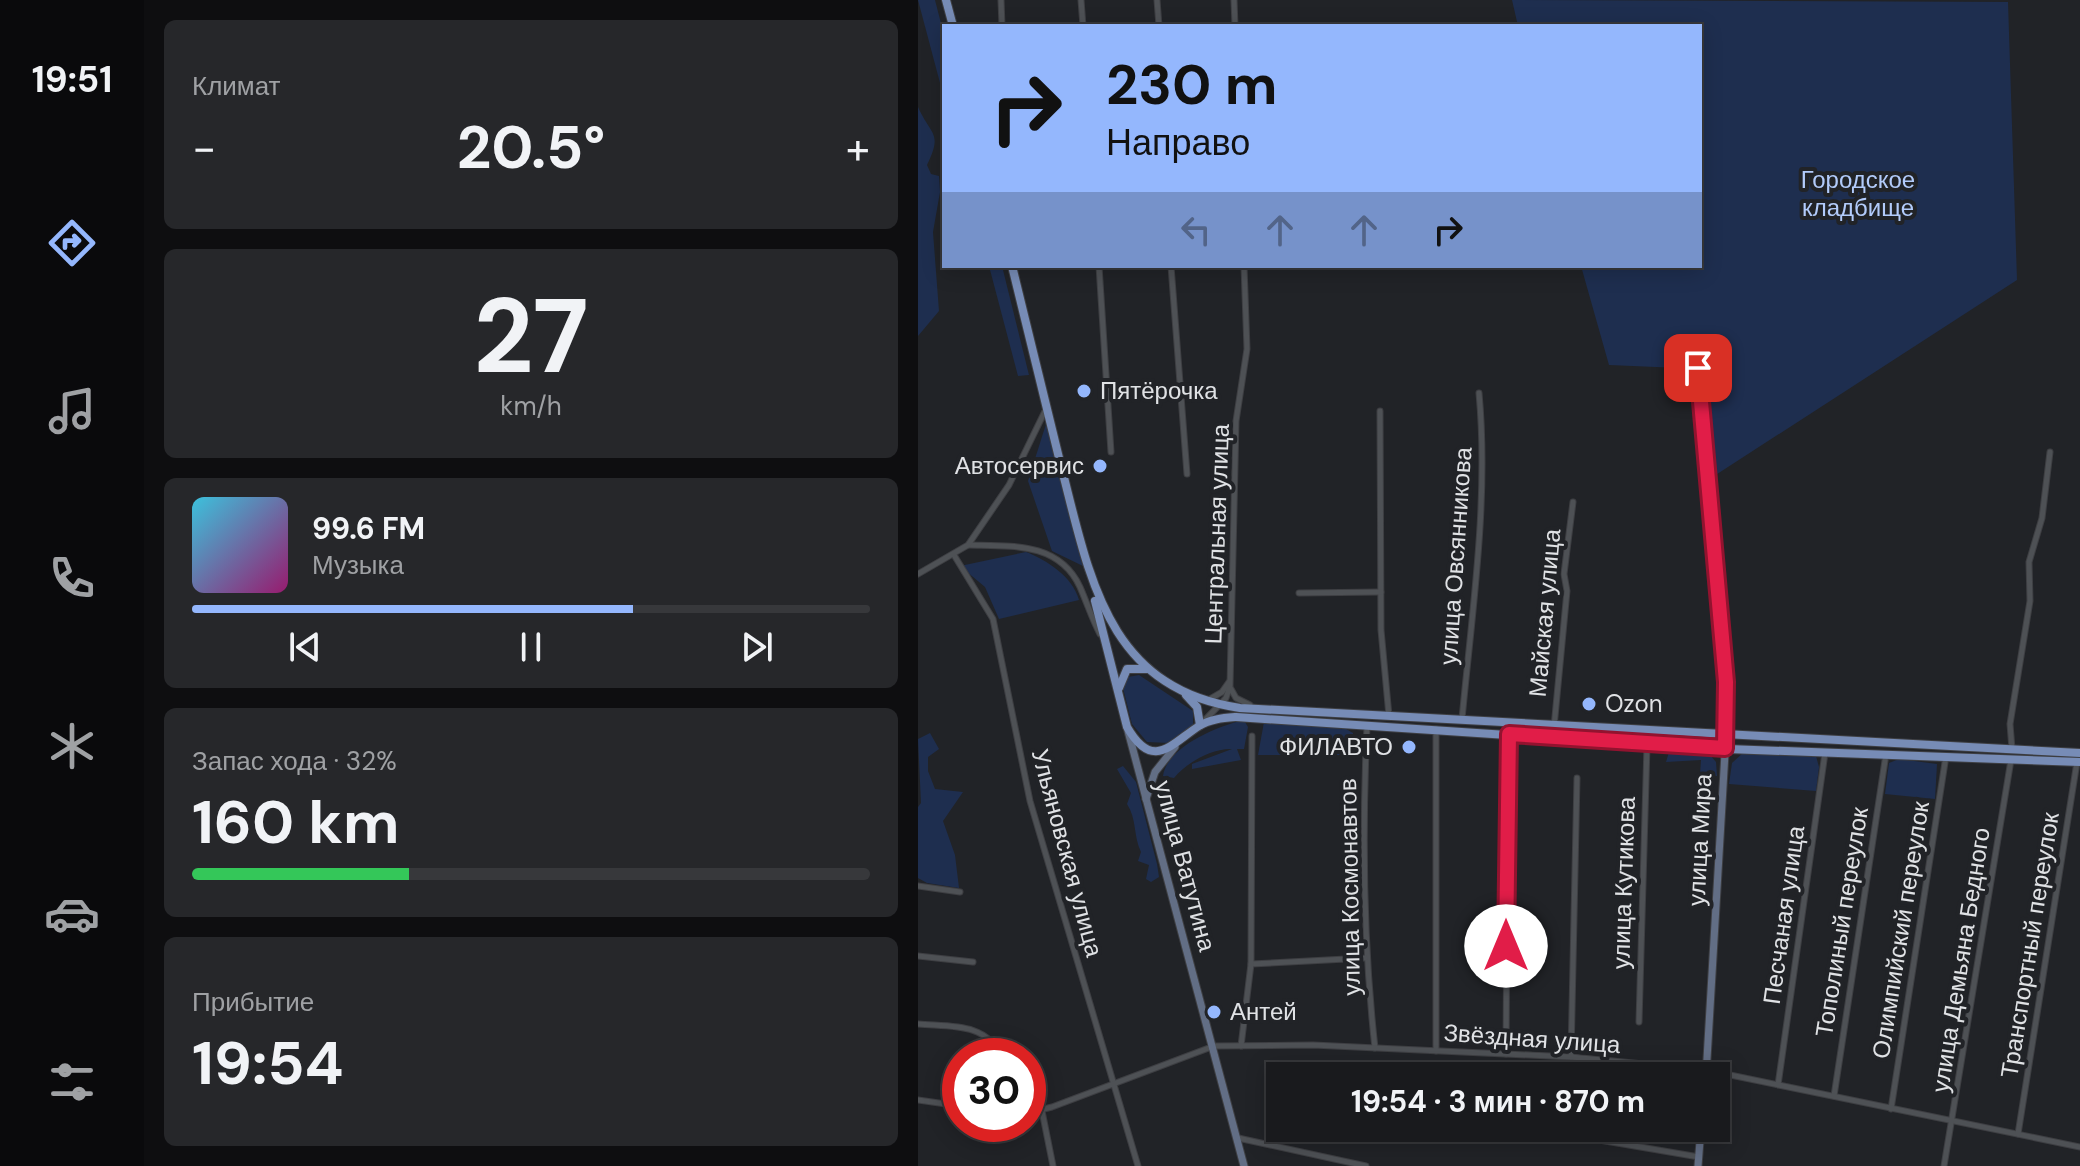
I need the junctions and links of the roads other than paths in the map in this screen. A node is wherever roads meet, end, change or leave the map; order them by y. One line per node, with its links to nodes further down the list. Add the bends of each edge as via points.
1 (946, 0): 6 (main road)
2 (1001, 0): 7 (street)
3 (1081, 0): 8 (street)
4 (1157, 0): 9 (street)
5 (1234, 0): 10 (street)
6 (952, 24)
7 (1002, 24)
8 (1083, 24)
9 (1159, 24)
10 (1235, 24)
11 (1012, 268): 17 (main road)
12 (1099, 268): 19 (street)
13 (1171, 268): 21 (street)
14 (1244, 268): 31 (street, Центральная улица, via 1247,349 1236,421)
15 (1698, 368): 47 (street, улица Мира, via 1726,682)
16 (1479, 393): 39 (street, улица Овсянникова, via 1483,431)
17 (1046, 408): 23 (street, via 1009,485); 26 (main road)
18 (1380, 411): 27 (street)
19 (1111, 452)
20 (2050, 452): 53 (street, улица Демьяна Бедного, via 2042,518 2029,562 2030,601 2010,724)
21 (1187, 474)
22 (1573, 502): 43 (street, Майская улица)
23 (968, 545): 24 (street); 29 (street, via 1029,546 1048,554 1073,575)
24 (954, 555): 25 (street); 76 (street, Ульяновская улица, via 993,619 1030,801)
25 (918, 574)
26 (1089, 577): 29 (main road, улица Ватутина); 30 (main road, via 1116,632)
27 (1381, 592): 28 (street); 38 (street)
28 (1299, 593)
29 (1107, 646): 33 (main road, улица Ватутина)
30 (1148, 669): 33 (main road, via 1127,669); 34 (main road)
31 (1231, 678): 32 (street, Центральная улица); 35 (street, via 1222,692)
32 (1230, 686): 36 (street, Центральная улица); 37 (street, via 1242,702)
33 (1119, 692): 42 (main road, улица Ватутина)
34 (1184, 692): 35 (main road); 41 (main road, via 1197,707)
35 (1204, 700): 36 (main road)
36 (1220, 705): 37 (main road); 41 (street, Центральная улица)
37 (1258, 709): 38 (main road)
38 (1389, 717): 39 (main road)
39 (1462, 721): 43 (main road)
40 (1367, 724): 41 (main road, via 1236,717); 44 (main road); 61 (street, улица Космонавтов)
41 (1200, 725): 49 (main road)
42 (1127, 727): 49 (main road, via 1148,749); 57 (main road, улица Ватутина)
43 (1554, 727): 47 (main road)
44 (1436, 729): 45 (main road); 70 (street)
45 (1509, 734): 48 (main road); 71 (street)
46 (1252, 736): 63 (street)
47 (1726, 736): 50 (main road, улица Мира); 53 (main road)
48 (1647, 745): 50 (main road); 64 (street, улица Кутикова)
49 (1175, 747): 57 (main road, via 1155,772)
50 (1725, 748): 51 (main road); 74 (main road, улица Мира)
51 (1825, 751): 52 (main road); 77 (street, Песчаная улица)
52 (1886, 753): 54 (main road); 78 (street, Тополиный переулок)
53 (2011, 754): 54 (main road); 55 (main road); 83 (street, улица Демьяна Бедного)
54 (1946, 756): 81 (street, Олимпийский переулок)
55 (2079, 759): 85 (street, Транспортный переулок)
56 (1577, 778): 72 (street)
57 (1145, 801): 67 (main road, улица Ватутина)
58 (918, 886): 59 (street)
59 (960, 892)
60 (918, 956): 62 (street)
61 (1365, 958): 63 (street); 69 (street, улица Космонавтов)
62 (973, 962)
63 (1251, 964): 68 (street)
64 (1639, 1022)
65 (918, 1024): 66 (street)
66 (988, 1038)
67 (1214, 1046): 68 (street, Звёздная улица); 76 (street); 86 (main road, улица Ватутина)
68 (1241, 1046): 69 (street, Звёздная улица)
69 (1375, 1048): 70 (street, Звёздная улица)
70 (1436, 1051): 71 (street, Звёздная улица)
71 (1506, 1054): 72 (street, Звёздная улица)
72 (1571, 1057): 73 (street, Звёздная улица)
73 (1613, 1062)
74 (1707, 1062)
75 (1730, 1077): 77 (street, Звёздная улица)
76 (1113, 1085): 82 (street); 92 (street, Ульяновская улица)
77 (1778, 1085): 78 (street, Звёздная улица)
78 (1834, 1097): 81 (street, Звёздная улица)
79 (918, 1100): 80 (street)
80 (942, 1103)
81 (1891, 1109): 83 (street, Звёздная улица)
82 (1046, 1110)
83 (1953, 1122): 85 (street, Звёздная улица); 95 (street, улица Демьяна Бедного)
84 (1046, 1131): 91 (street)
85 (2018, 1134): 89 (street, Звёздная улица)
86 (1238, 1138): 93 (main road, улица Ватутина); 94 (street)
87 (1599, 1142): 90 (street)
88 (1700, 1142): 90 (main road)
89 (2080, 1147)
90 (1698, 1162)
91 (1053, 1166)
92 (1138, 1166)
93 (1244, 1166)
94 (1366, 1166)
95 (1944, 1166)

